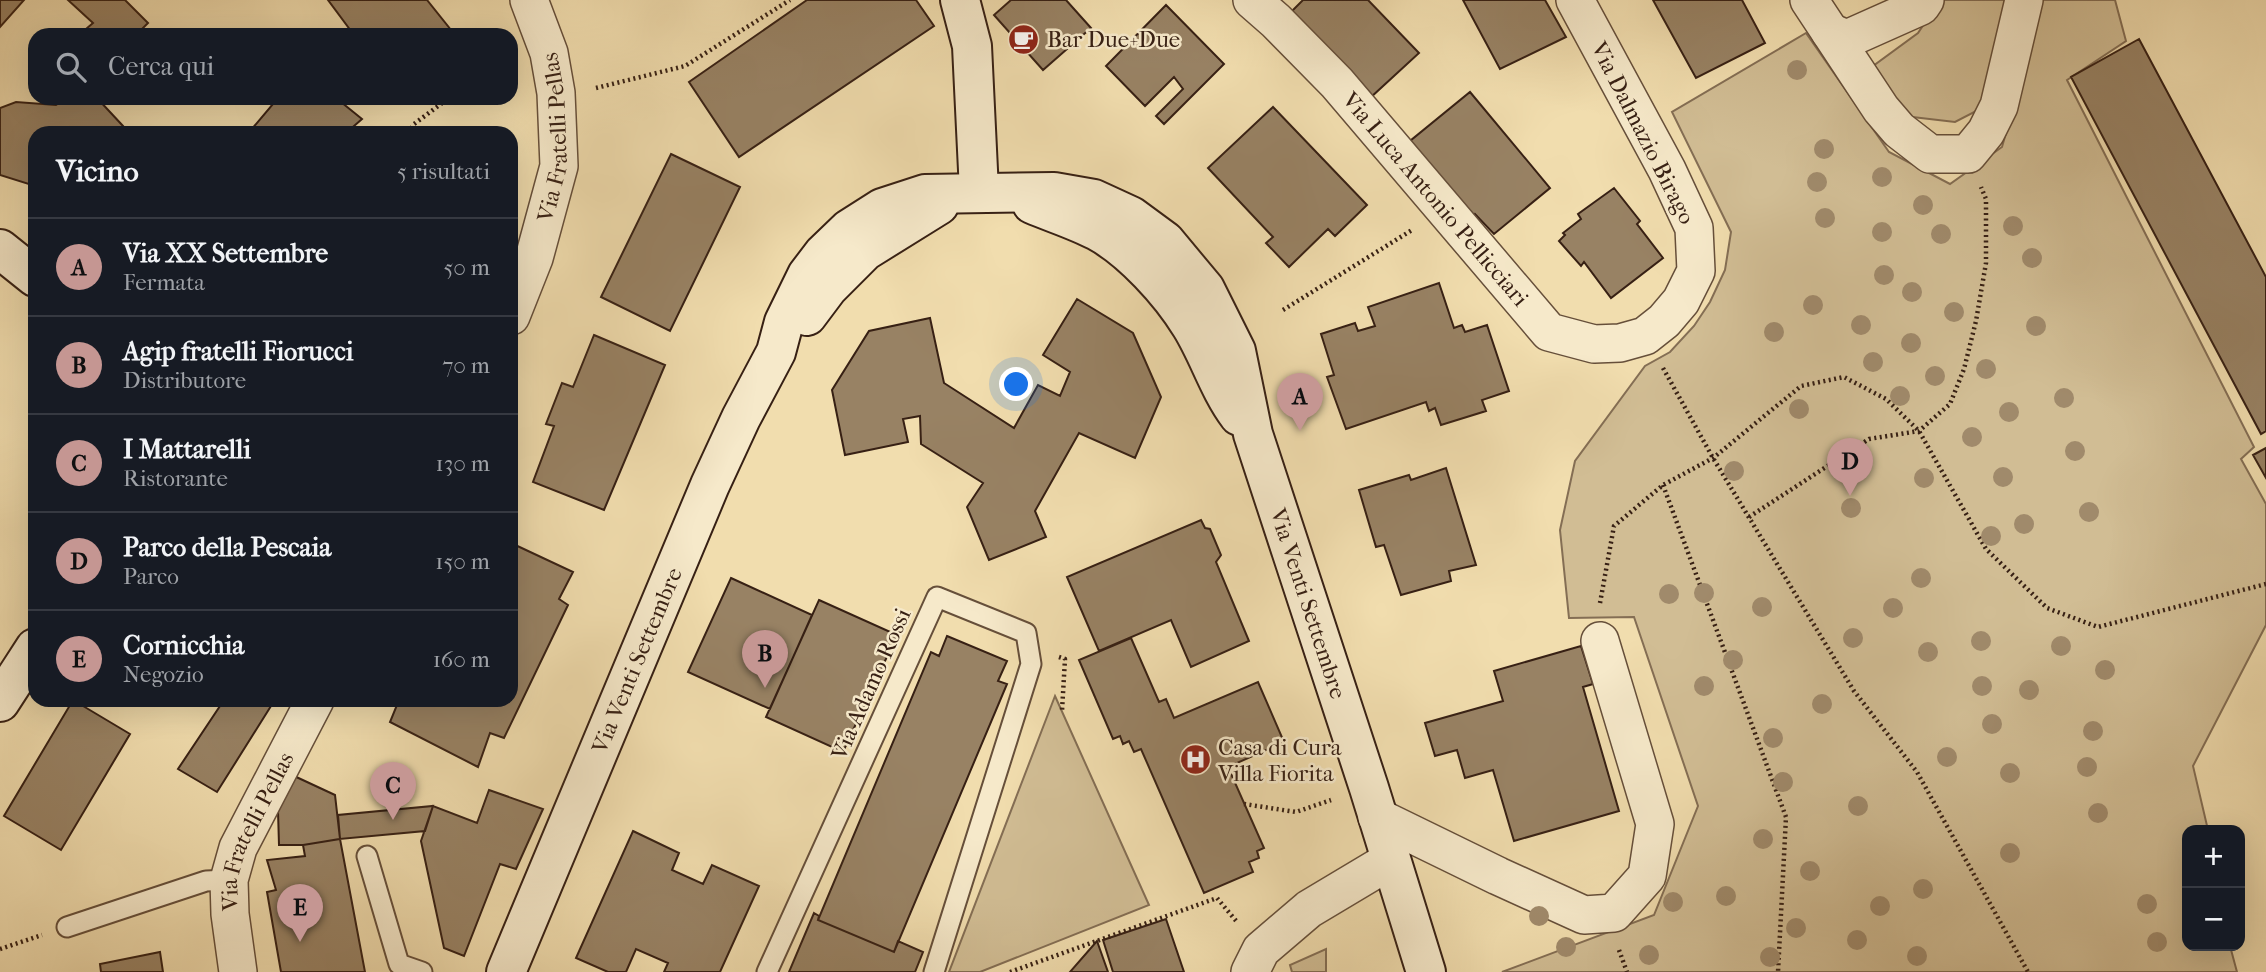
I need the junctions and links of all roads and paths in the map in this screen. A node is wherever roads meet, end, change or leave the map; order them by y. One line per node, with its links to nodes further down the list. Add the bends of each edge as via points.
1 (529, 0): 18 (street, Via Fratelli Pellas, via 549,53 559,166)
2 (790, 0): 10 (path, via 685,66)
3 (960, 0): 14 (street, via 972,46)
4 (1252, 0): 15 (street, Via Luca Antonio Pellicciari, via 1337,83)
5 (1574, 0): 20 (street, Via Dalmazio Birago, via 1667,170 1693,228 1696,271 1681,301)
6 (1809, 0): 9 (street)
7 (1925, 0): 9 (street, via 1921,6 1847,39)
8 (2024, 0): 13 (street, via 1999,106)
9 (1830, 32): 13 (street, via 1899,130 1930,154)
10 (596, 88)
11 (440, 105): 12 (path)
12 (413, 126)
13 (1968, 154): 21 (path, via 1986,199 1986,263 1976,320 1950,404)
14 (980, 193): 30 (street, Via Venti Settembre, via 1098,232 1134,258 1191,326 1228,401 1253,434); 41 (street, Via Venti Settembre, via 865,251 776,352 710,485)
15 (1445, 209): 19 (path); 20 (street, Via Luca Antonio Pellicciari, via 1549,332 1594,344)
16 (0, 249): 17 (street)
17 (28, 271)
18 (518, 298)
19 (1283, 310)
20 (1645, 336): 22 (path)
21 (1919, 431): 22 (path, via 1886,399 1844,377 1801,386); 24 (path, via 1869,439); 25 (path, via 1986,549 2047,608 2098,627)
22 (1713, 458): 23 (path); 24 (path)
23 (1663, 485): 26 (path, via 1614,526 1598,617); 46 (path, via 1786,817)
24 (1749, 517): 47 (path, via 1854,691 1917,772)
25 (2266, 584)
26 (1600, 641): 30 (street, via 1655,824 1647,876 1614,913 1584,915 1498,876)
27 (28, 659): 28 (street)
28 (0, 702)
29 (311, 707): 34 (street, Via Fratelli Pellas, via 238,848)
30 (1373, 802): 31 (path, via 1296,812); 33 (street, Via Venti Settembre)
31 (1244, 804)
32 (367, 856): 40 (lane, via 399,964)
33 (1391, 860): 38 (street, via 1309,909); 45 (street, Via Venti Settembre)
34 (229, 880): 36 (lane, via 206,881); 39 (street, Via Fratelli Pellas)
35 (1217, 898): 44 (path)
36 (67, 927): 37 (path)
37 (0, 949)
38 (1260, 965)
39 (238, 972)
40 (422, 972)
41 (506, 972)
42 (767, 972): 43 (lane, Via Adamo Rossi, via 937,597 1026,633 1031,664)
43 (934, 972)
44 (1010, 972)
45 (1426, 972)
46 (1778, 972)
47 (2028, 972)

